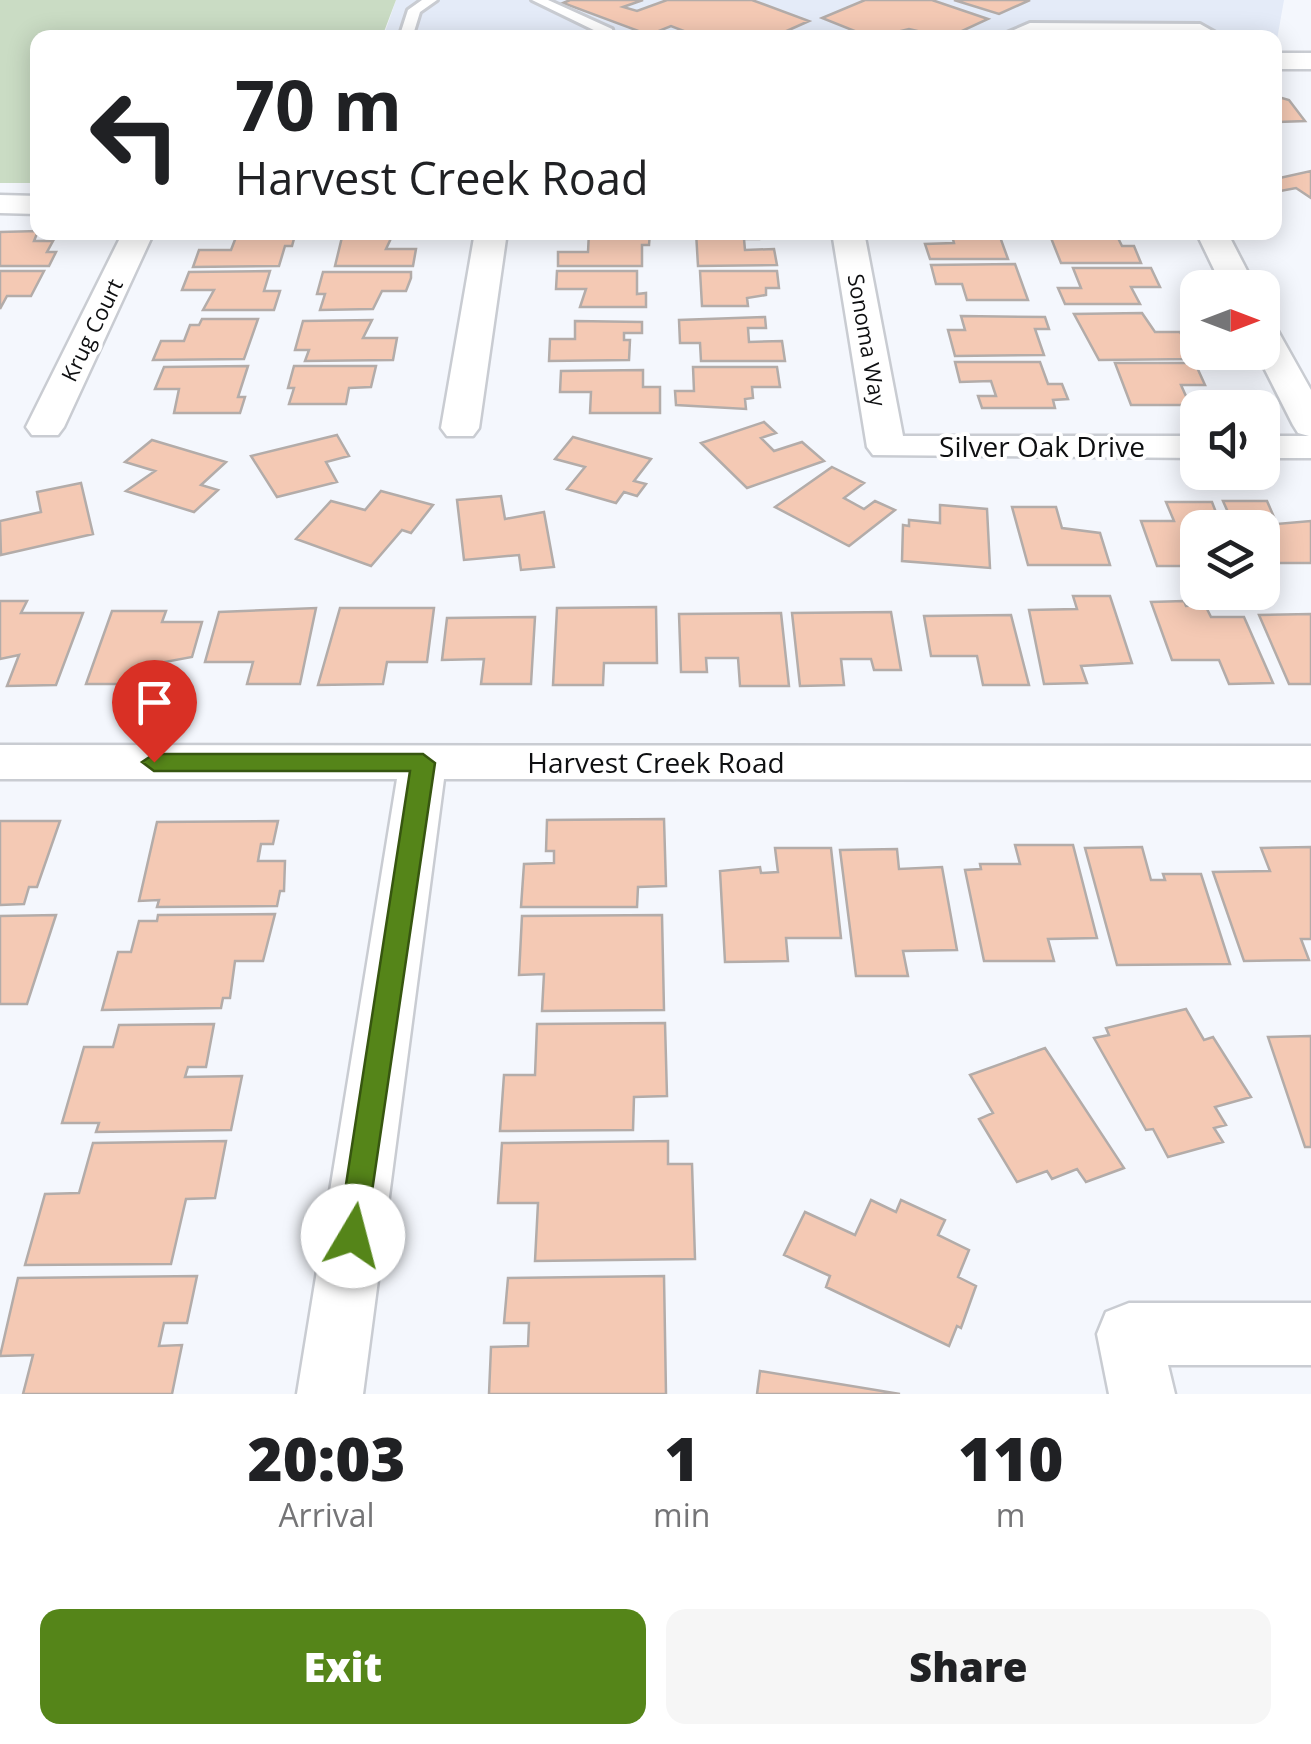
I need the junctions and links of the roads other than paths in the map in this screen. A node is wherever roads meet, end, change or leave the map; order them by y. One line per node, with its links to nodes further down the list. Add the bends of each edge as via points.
1 (431, 0): 3 (lane, via 414,10)
2 (538, 0): 4 (lane)
3 (408, 30)
4 (604, 30)
5 (1022, 30): 6 (lane)
6 (1204, 30)
7 (1282, 61): 8 (street)
8 (1311, 61)
9 (0, 204): 10 (street)
10 (30, 204)
11 (135, 240): 18 (street, Krug Court)
12 (490, 240): 19 (street)
13 (849, 240): 20 (street, Sonoma Way)
14 (1215, 240): 15 (street)
15 (1231, 270)
16 (1280, 366): 17 (street)
17 (1311, 425)
18 (45, 427)
19 (460, 428)
20 (886, 447): 21 (street, Silver Oak Drive)
21 (1180, 447)
22 (1280, 447): 23 (street)
23 (1311, 447)
24 (0, 762): 25 (street, Harvest Creek Road)
25 (423, 763): 26 (street, Harvest Creek Road); 29 (street)
26 (1311, 764)
27 (1311, 1334): 28 (street)
28 (1136, 1364)
29 (330, 1394)

